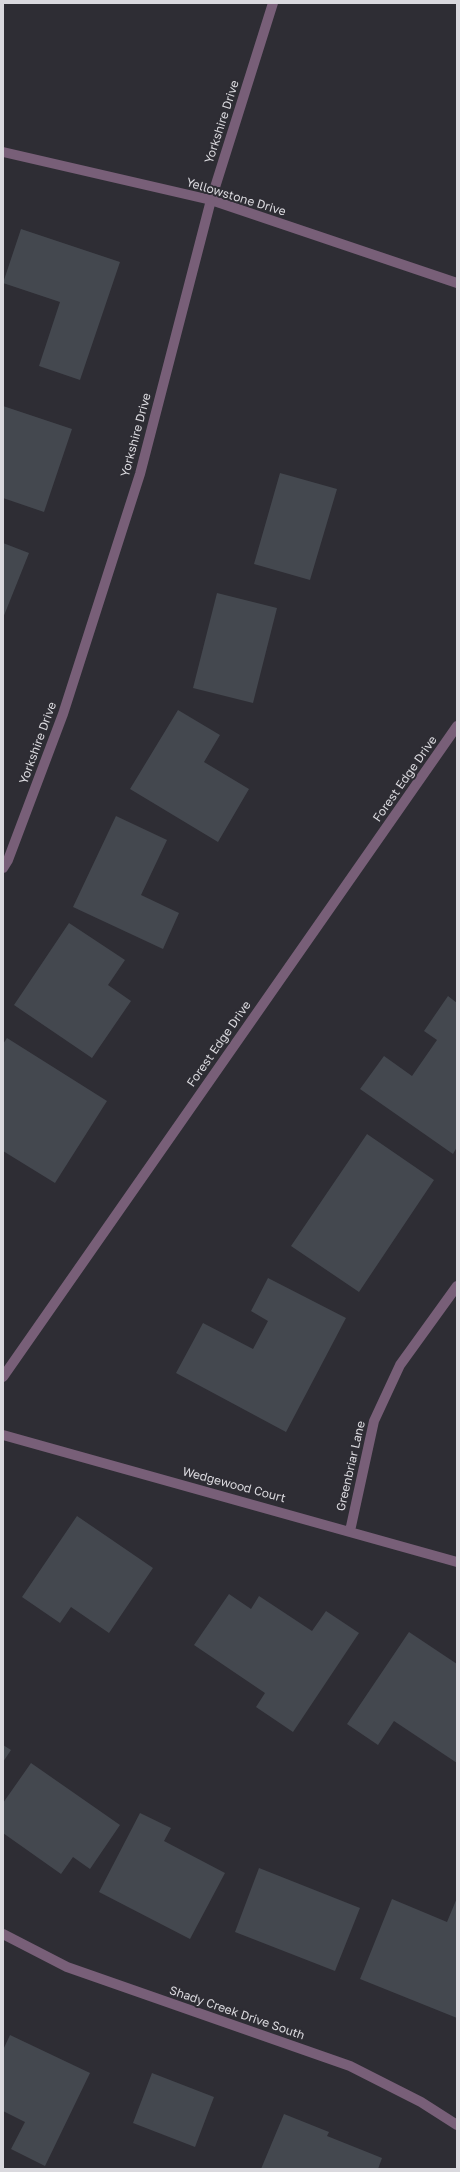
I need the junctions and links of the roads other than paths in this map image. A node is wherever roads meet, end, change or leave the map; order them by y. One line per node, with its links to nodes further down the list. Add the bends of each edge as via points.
1 (273, 3): 3 (street, Yorkshire Drive)
2 (3, 152): 3 (street, Yellowstone Drive)
3 (211, 200): 4 (street, Yellowstone Drive); 6 (street, Yorkshire Drive, via 137,482 64,714)
4 (457, 283)
5 (457, 726): 8 (street, Forest Edge Drive)
6 (3, 868)
7 (457, 1286): 10 (street, Greenbriar Lane, via 400,1365 374,1421)
8 (3, 1377)
9 (3, 1435): 10 (street, Wedgewood Court)
10 (350, 1531): 11 (street, Wedgewood Court)
11 (457, 1562)
12 (3, 1934): 13 (street, Shady Creek Drive South, via 67,1967 350,2066 421,2102)
13 (457, 2125)

